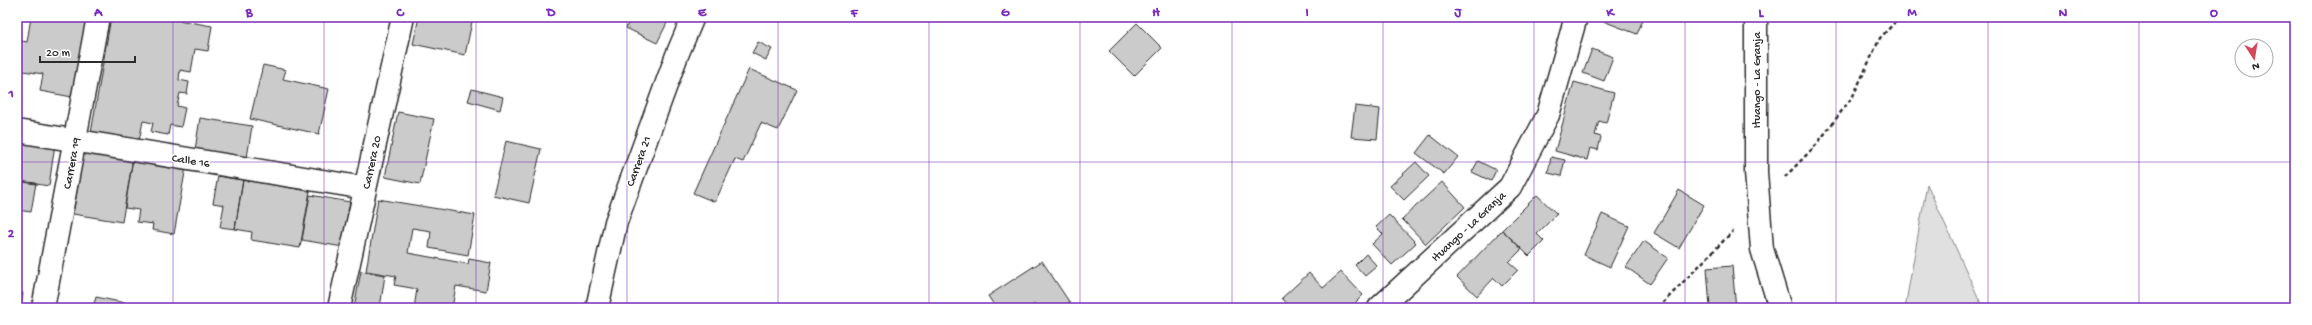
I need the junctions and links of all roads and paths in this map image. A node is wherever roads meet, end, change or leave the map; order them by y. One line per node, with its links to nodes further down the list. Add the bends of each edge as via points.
1 (98, 17): 8 (street, Carrera 19)
2 (403, 17): 9 (street, Carrera 20)
3 (693, 17): 13 (street, Carrera 21, via 616,222)
4 (1576, 17): 14 (street, Ituango - La Granja, via 1548,115 1510,188)
5 (1756, 17): 10 (street, Ituango - La Granja, via 1756,172)
6 (1900, 17): 10 (path, via 1880,38 1853,96 1817,144)
7 (17, 131): 8 (street, Calle 16)
8 (75, 140): 9 (street, Calle 16); 11 (street, Carrera 19)
9 (365, 188): 12 (street, Carrera 20)
10 (1759, 204): 15 (path); 16 (street, Ituango - La Granja, via 1762,249)
11 (43, 308)
12 (339, 308)
13 (597, 308)
14 (1379, 308)
15 (1658, 308)
16 (1780, 308)

